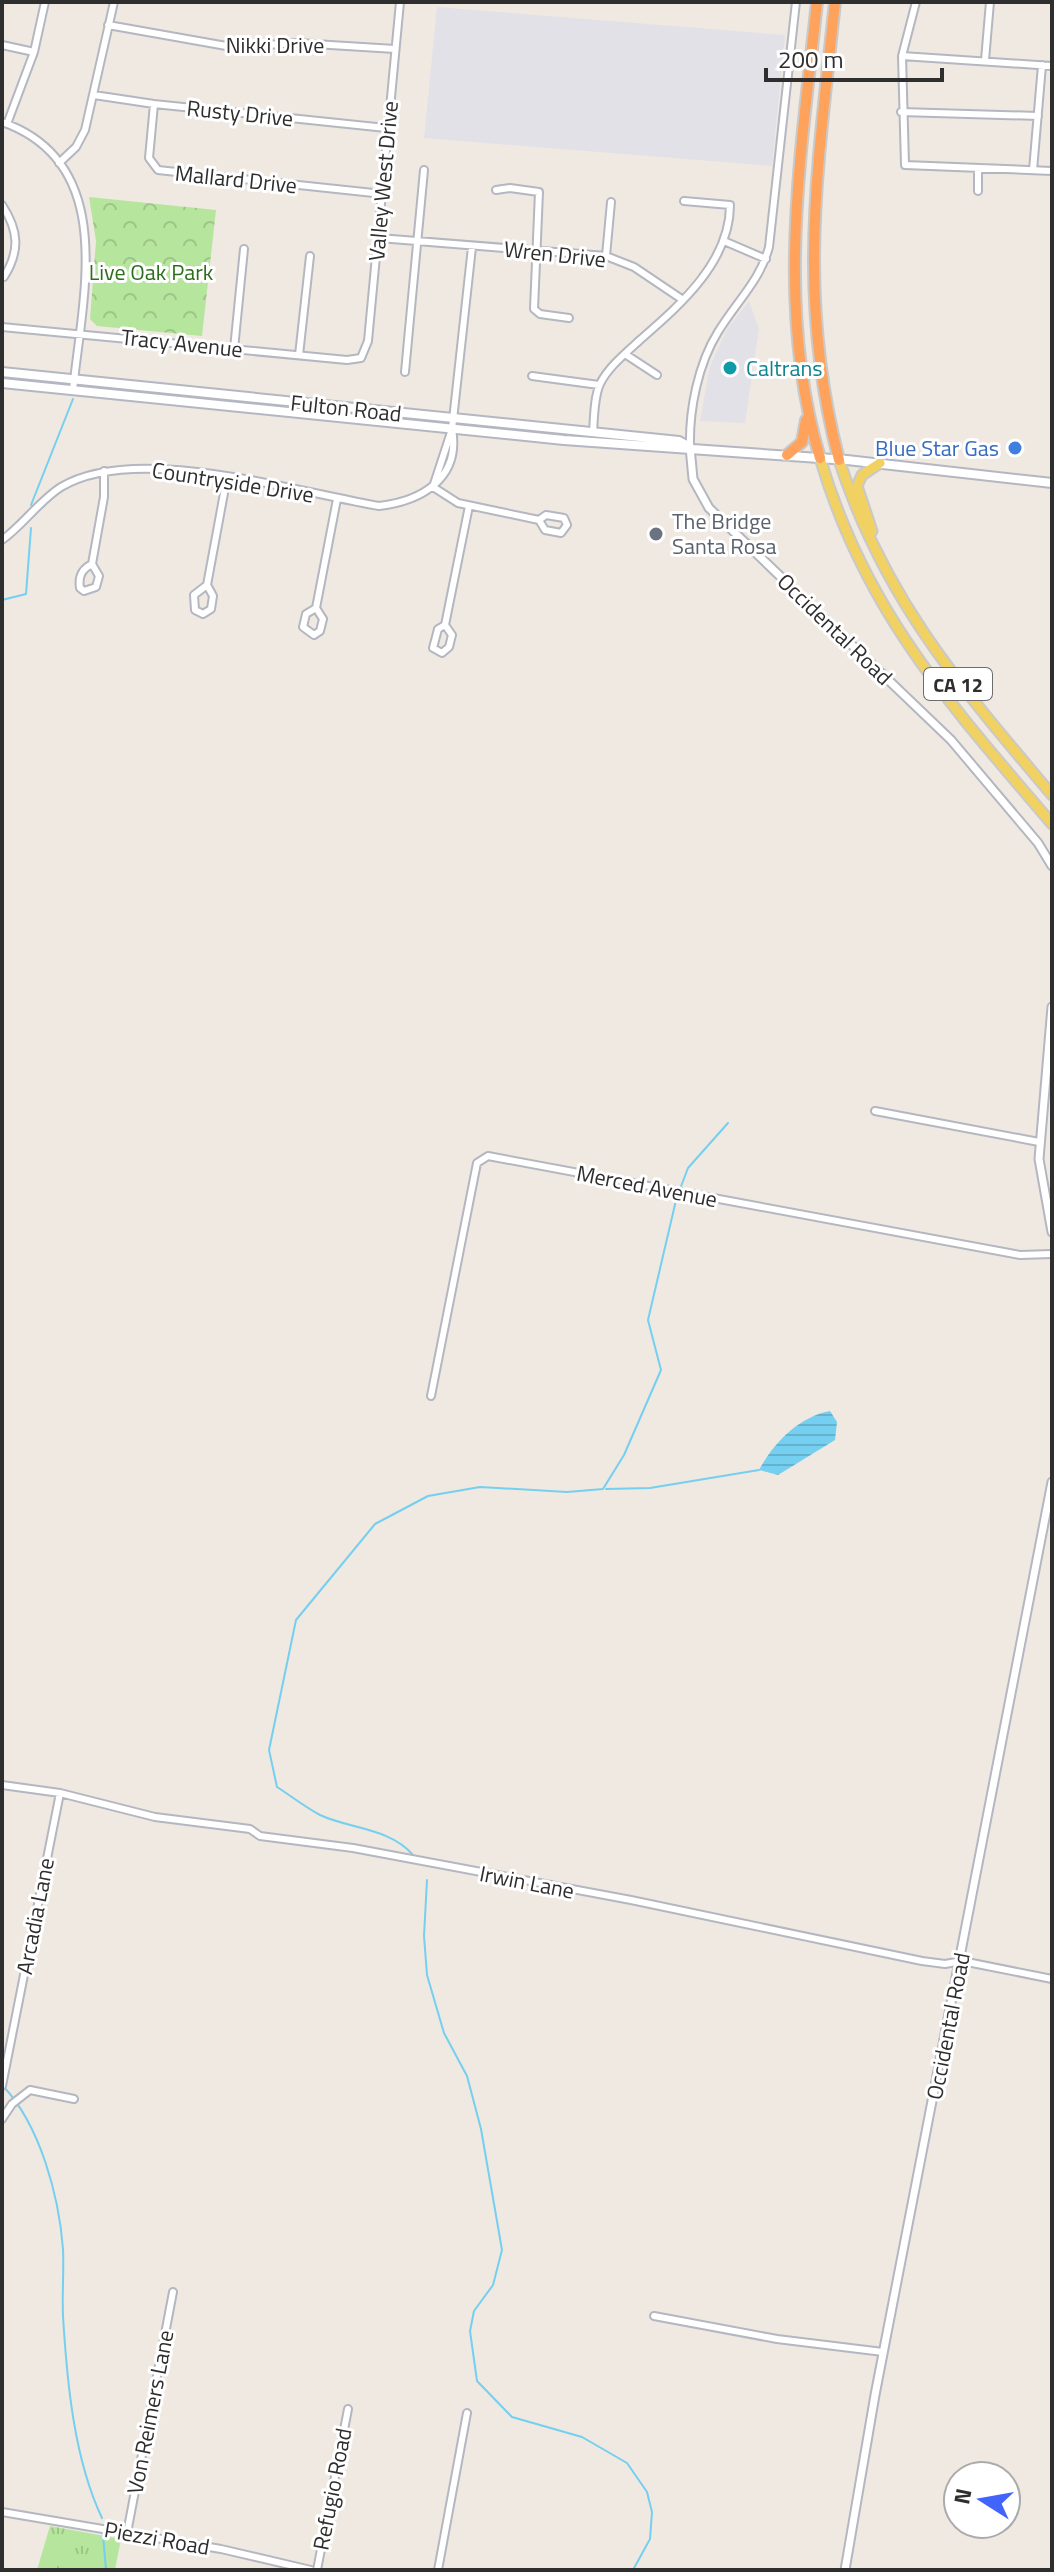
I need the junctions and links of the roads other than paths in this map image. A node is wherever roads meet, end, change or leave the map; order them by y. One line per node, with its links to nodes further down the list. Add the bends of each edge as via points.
1 (45, 2): 12 (street)
2 (114, 2): 9 (street)
3 (400, 2): 11 (street, Valley West Drive)
4 (796, 2): 42 (street, Occidental Road)
5 (817, 2): 60 (highway, CA 12, via 793,255)
6 (835, 2): 66 (highway, CA 12, via 812,280 820,375)
7 (916, 2): 13 (street)
8 (990, 2): 14 (street)
9 (108, 25): 11 (street, Nikki Drive, via 232,47 298,43); 17 (street)
10 (2, 45): 12 (street)
11 (395, 49): 22 (street, Valley West Drive)
12 (34, 52): 21 (street)
13 (902, 56): 14 (street); 19 (street)
14 (985, 60): 15 (street)
15 (1042, 65): 16 (street); 20 (street)
16 (1052, 66)
17 (94, 95): 18 (street, Rusty Drive); 23 (street, via 83,136)
18 (154, 104): 22 (street, Rusty Drive); 30 (street, Mallard Drive, via 149,158 158,170)
19 (901, 112): 20 (street); 24 (street, via 905,165)
20 (1038, 116): 26 (street)
21 (4, 123): 23 (street, via 38,141)
22 (386, 128): 30 (street, Valley West Drive)
23 (59, 163): 47 (street, via 76,190 86,227)
24 (978, 168): 26 (street); 29 (street)
25 (424, 170): 36 (street)
26 (1033, 170): 27 (street)
27 (1052, 171)
28 (496, 190): 39 (street, via 539,192)
29 (978, 191)
30 (383, 194): 34 (street, Valley West Drive)
31 (684, 201): 35 (street, via 730,205)
32 (611, 202): 41 (street)
33 (2, 205): 43 (street, via 17,243)
34 (379, 238): 36 (street, Wren Drive); 51 (street, Valley West Drive, via 368,341)
35 (724, 241): 42 (street); 44 (street)
36 (416, 242): 37 (street, Wren Drive); 53 (street)
37 (472, 247): 39 (street, Wren Drive); 61 (street)
38 (244, 249): 48 (street)
39 (537, 249): 41 (street, Wren Drive); 45 (street, via 534,309)
40 (310, 256): 50 (street)
41 (606, 256): 44 (street, Wren Drive, via 634,267)
42 (766, 259): 63 (street, Occidental Road, via 705,358)
43 (4, 277)
44 (683, 300): 49 (street)
45 (569, 318)
46 (2, 327): 47 (street, Tracy Avenue)
47 (78, 332): 48 (street, Tracy Avenue); 56 (street)
48 (234, 349): 50 (street, Tracy Avenue)
49 (625, 354): 54 (street); 58 (street)
50 (299, 355): 51 (street, Tracy Avenue)
51 (361, 358)
52 (2, 372): 56 (main road, Fulton Road)
53 (405, 372)
54 (657, 375)
55 (532, 376): 58 (street)
56 (74, 380): 59 (street); 61 (main road, Fulton Road)
57 (2, 383): 59 (main road, Fulton Road)
58 (599, 385): 62 (street)
59 (73, 390): 61 (main road, Fulton Road)
60 (806, 406): 64 (highway, via 804,439); 65 (highway, CA 12)
61 (452, 424): 62 (main road, Fulton Road); 63 (main road, Fulton Road, via 676,450); 71 (street, via 445,475)
62 (593, 433): 63 (main road, Fulton Road, via 679,441)
63 (690, 447): 64 (main road, Fulton Road); 83 (street, Occidental Road, via 693,479 709,508 951,740)
64 (787, 455): 65 (main road, Fulton Road)
65 (820, 458): 66 (main road, Fulton Road); 82 (main road, CA 12, via 855,554 902,639 947,701)
66 (839, 460): 67 (main road, Fulton Road); 76 (main road, CA 12)
67 (880, 463): 70 (main road, Fulton Road); 76 (main road, via 862,475 857,486)
68 (104, 471): 69 (street, Countryside Drive, via 141,467); 75 (street, Countryside Drive, via 60,488); 77 (street)
69 (227, 477): 72 (street, Countryside Drive); 78 (street)
70 (1052, 483)
71 (433, 487): 72 (street, Countryside Drive, via 404,503 379,506); 73 (street)
72 (337, 499): 79 (street)
73 (469, 506): 74 (street); 80 (street)
74 (539, 520)
75 (2, 540)
76 (880, 561): 81 (main road, CA 12, via 940,660)
77 (92, 564)
78 (207, 585): 78 (street, via 194,595 195,610 203,614 213,600)
79 (316, 608)
80 (445, 625)
81 (1052, 795)
82 (1052, 824)
83 (1052, 866)
84 (1052, 1007): 86 (street)
85 (875, 1111): 86 (street)
86 (1039, 1142): 87 (street, via 1040,1179)
87 (1052, 1232)
88 (1052, 1254): 89 (street, Merced Avenue, via 1020,1255 488,1156 477,1163)
89 (431, 1396)
90 (1052, 1482): 93 (street, Occidental Road, via 975,1869)
91 (2, 1785): 92 (street, Irwin Lane)
92 (60, 1793): 93 (street, Irwin Lane, via 155,1817 250,1829 260,1836 631,1900 922,1961); 95 (street, Arcadia Lane)
93 (962, 1961): 94 (street, Irwin Lane); 100 (street, Occidental Road)
94 (1052, 1979)
95 (2, 2086)
96 (74, 2099): 97 (street, via 30,2090)
97 (2, 2119)
98 (173, 2292): 104 (street, Von Reimers Lane)
99 (654, 2316): 100 (street)
100 (883, 2352): 107 (street, Occidental Road)
101 (348, 2409): 105 (street, Refugio Road)
102 (467, 2413): 106 (street)
103 (2, 2512): 104 (street, Piezzi Road)
104 (127, 2533): 105 (street, Piezzi Road)
105 (314, 2570)
106 (438, 2570)
107 (845, 2570)

